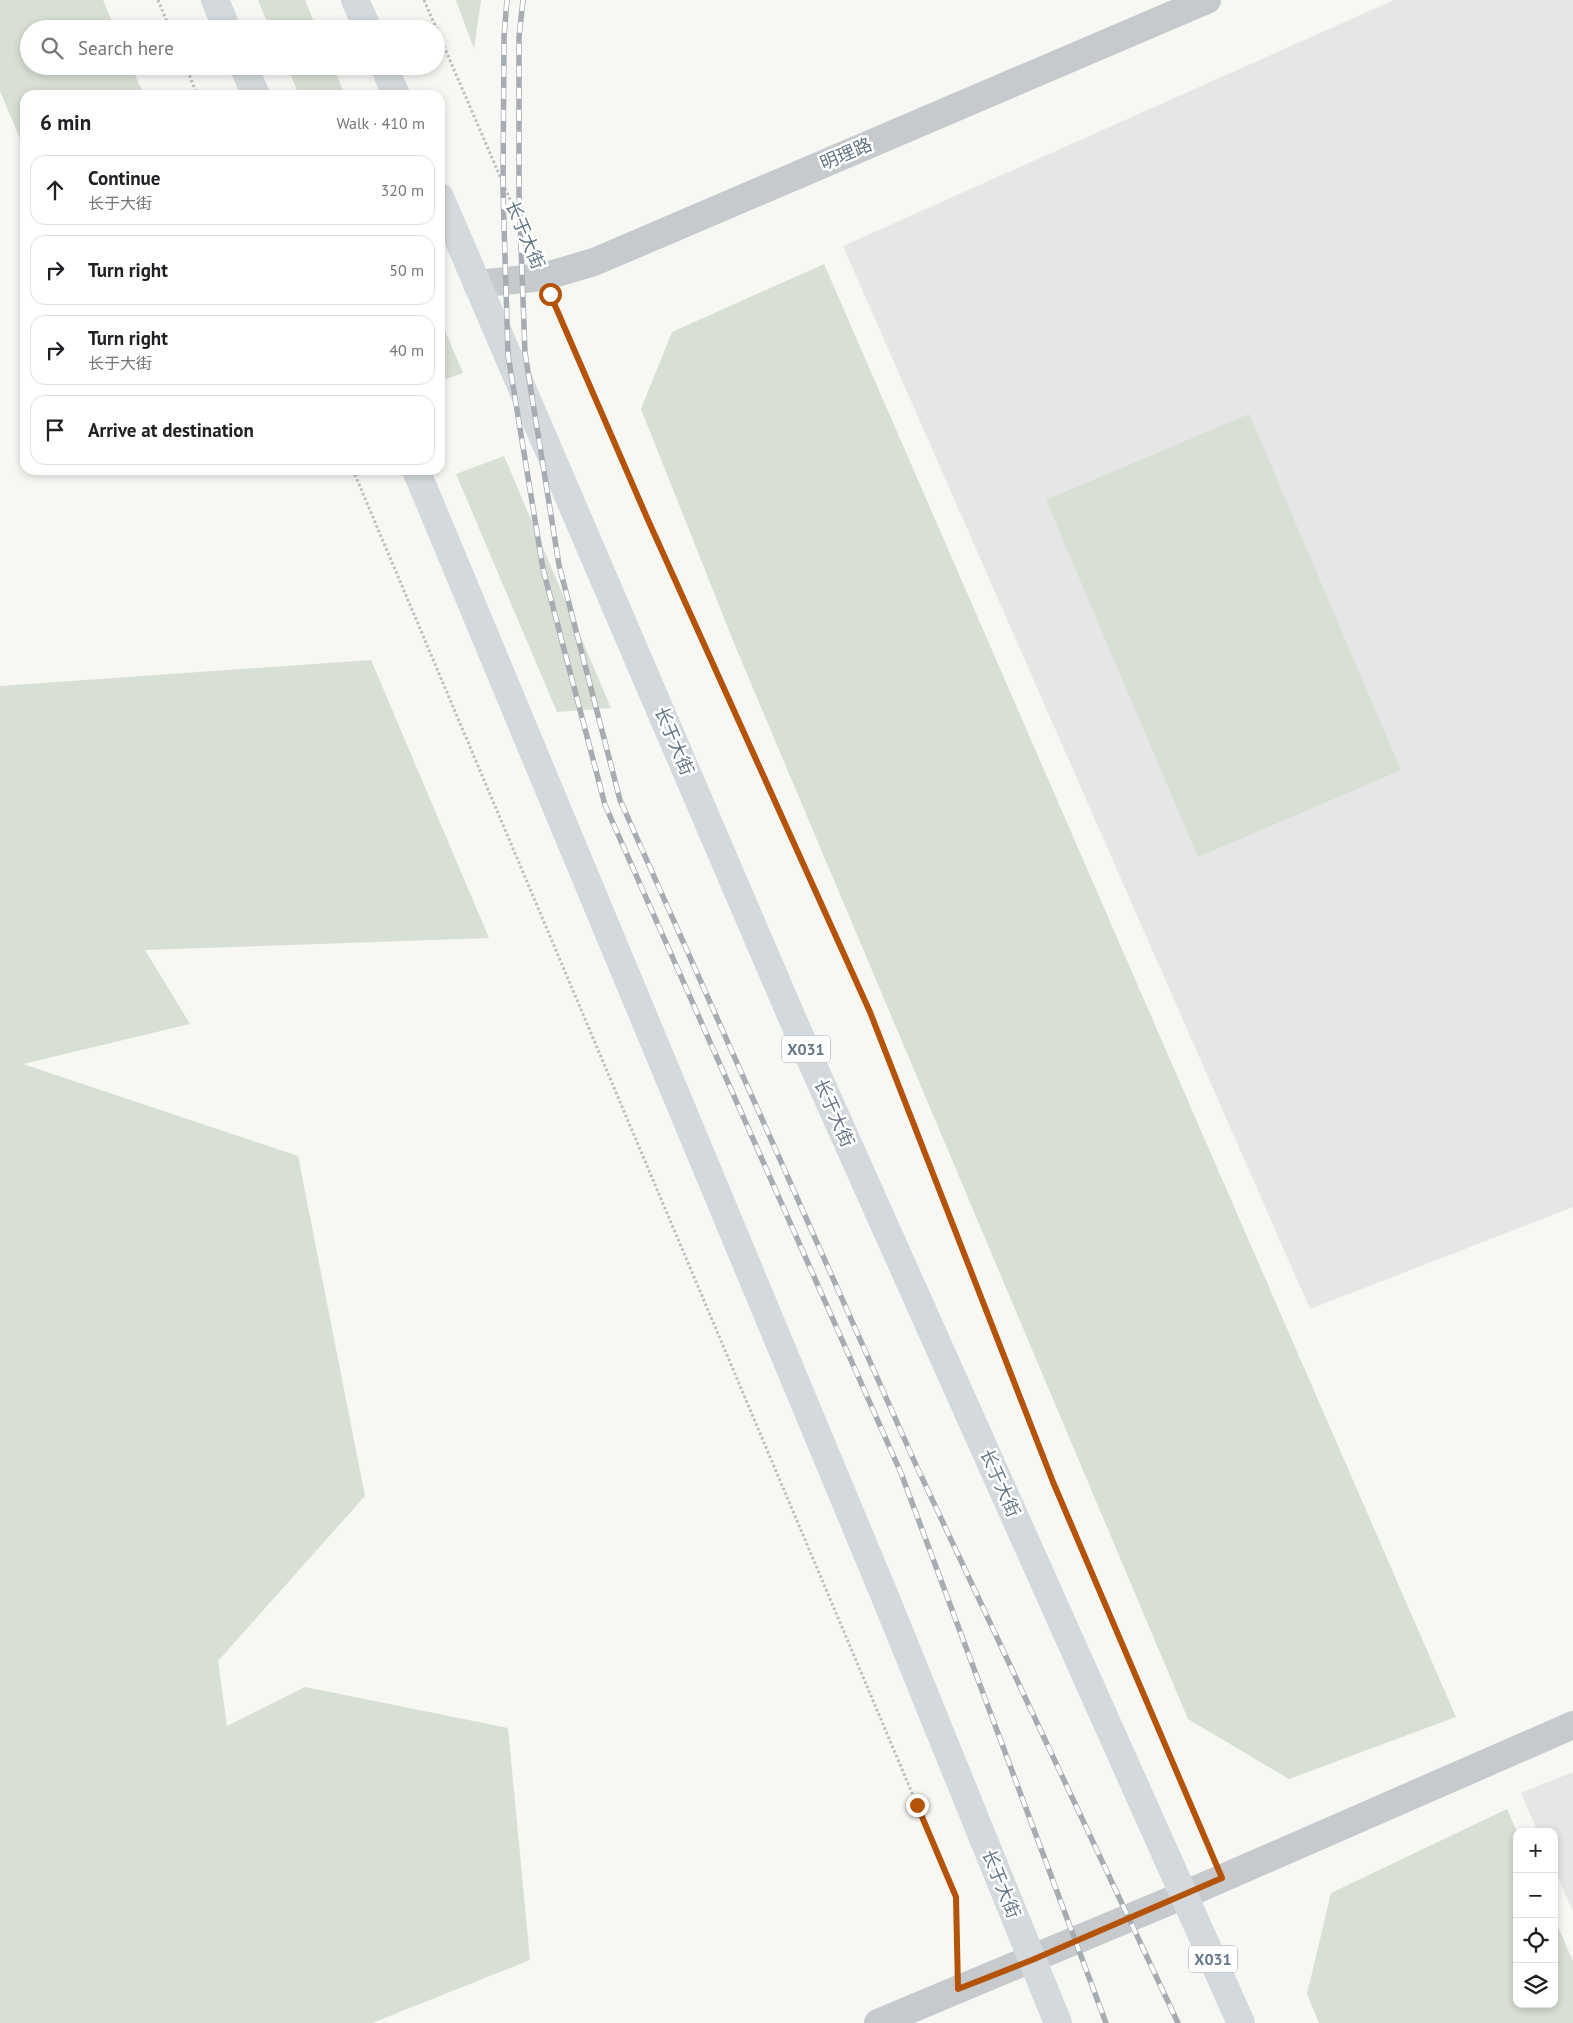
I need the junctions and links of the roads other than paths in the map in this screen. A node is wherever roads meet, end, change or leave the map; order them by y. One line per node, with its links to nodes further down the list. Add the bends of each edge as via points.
1 (215, 0): 4 (main road)
2 (356, 0): 5 (main road)
3 (1207, 0): 11 (street, 明理路, via 594,262 543,277)
4 (223, 20)
5 (364, 20)
6 (247, 75): 8 (main road)
7 (388, 75): 9 (main road)
8 (254, 90)
9 (394, 90)
10 (445, 209): 11 (main road, 长于大街 / X031)
11 (477, 284): 14 (main road, 长于大街 / X031, via 795,1025)
12 (418, 475): 15 (main road, 长于大街, via 886,1599)
13 (1573, 1725): 14 (street)
14 (1184, 1895): 15 (street); 18 (main road, 长于大街 / X031)
15 (1032, 1960): 16 (street); 17 (main road, 长于大街)
16 (878, 2023)
17 (1058, 2023)
18 (1241, 2023)

